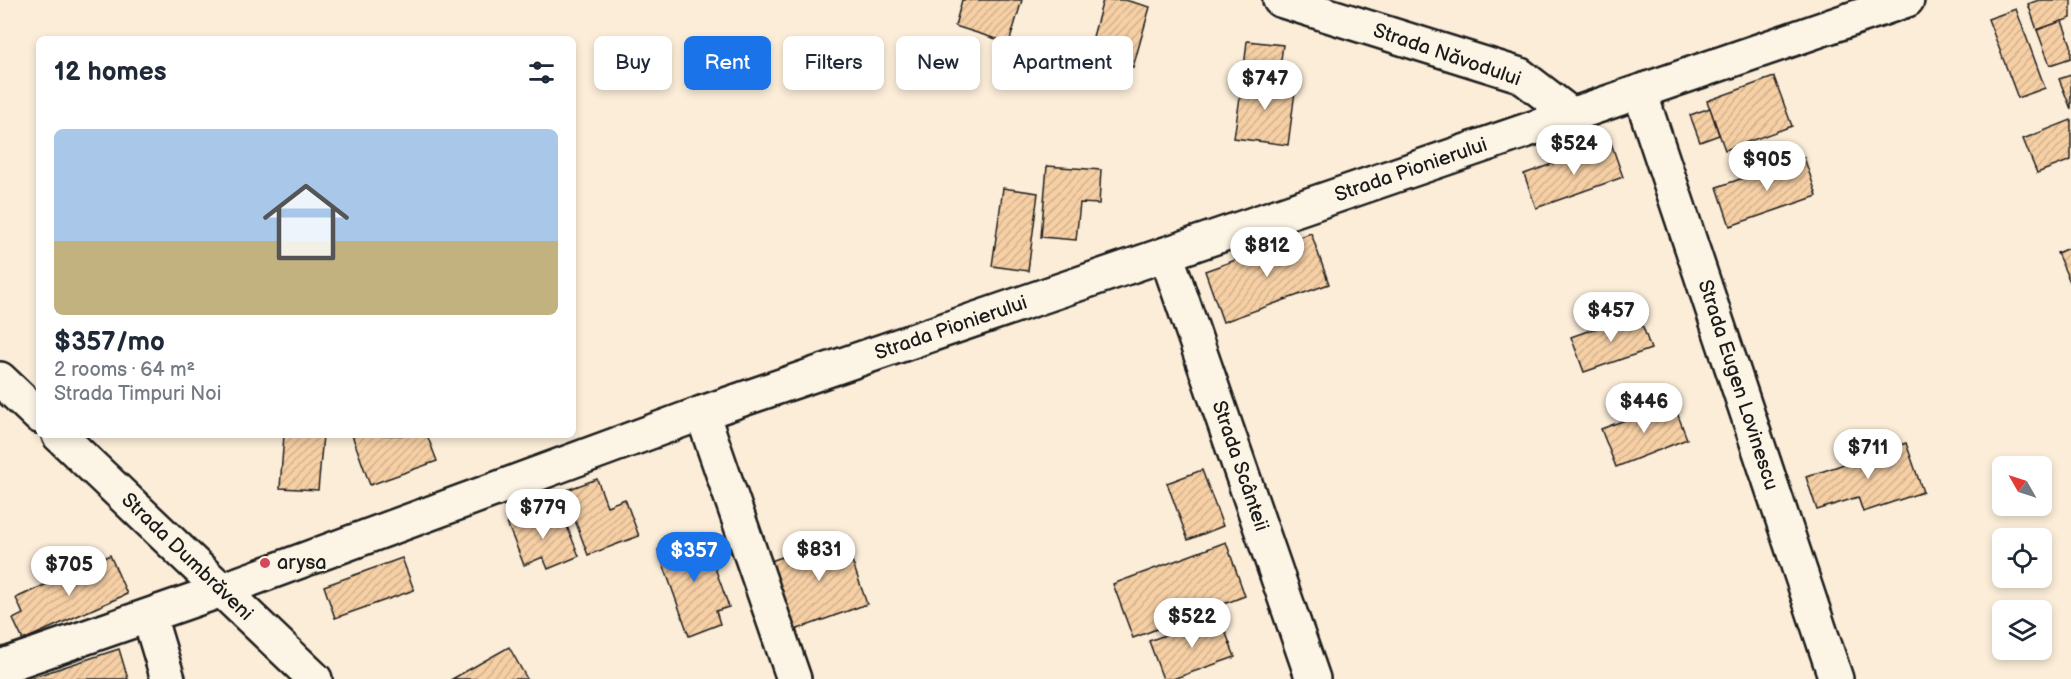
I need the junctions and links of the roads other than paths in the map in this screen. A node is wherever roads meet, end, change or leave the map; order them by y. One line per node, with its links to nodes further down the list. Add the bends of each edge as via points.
1 (1280, 0): 4 (street, Strada Năvodului, via 1520,75)
2 (1907, 0): 3 (street, Strada Pionierului)
3 (1640, 92): 4 (street, Strada Pionierului); 17 (street, Strada Eugen Lovinescu)
4 (1572, 115): 5 (street, Strada Pionierului)
5 (1166, 254): 8 (street, Strada Pionierului); 16 (street, Strada Scânteii)
6 (0, 378): 7 (street)
7 (36, 413)
8 (702, 413): 10 (street, Strada Pionierului); 15 (street)
9 (62, 438): 10 (street, Strada Dumbrăveni)
10 (222, 590): 11 (street, Strada Pionierului); 14 (street, Strada Dumbrăveni)
11 (149, 616): 12 (street, Strada Pionierului); 13 (street)
12 (0, 667)
13 (168, 679)
14 (315, 679)
15 (794, 679)
16 (1313, 679)
17 (1836, 679)

